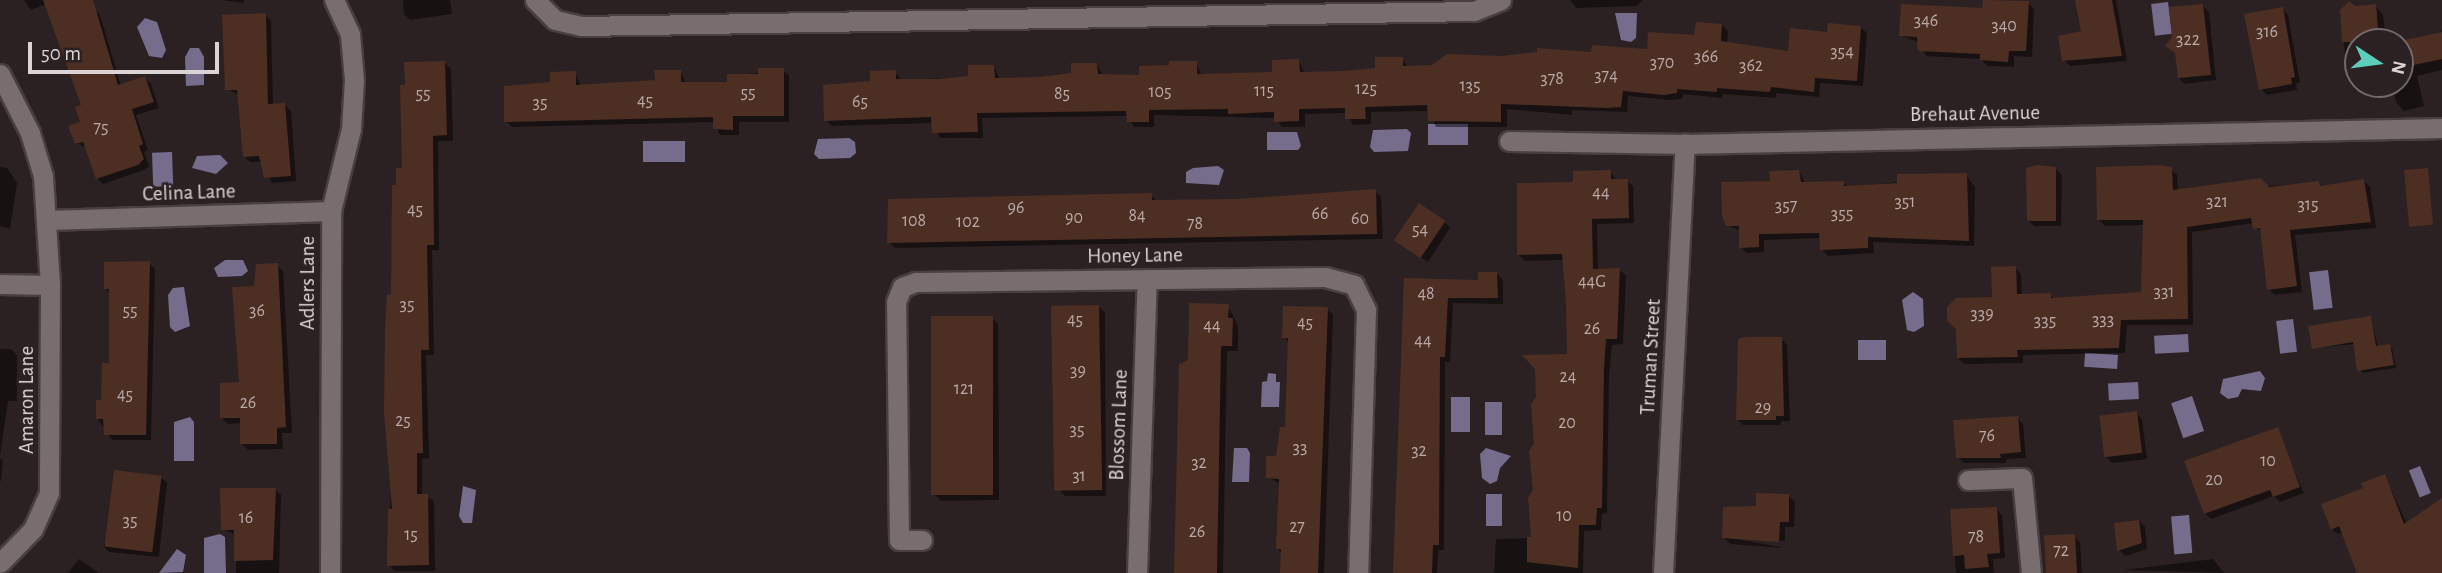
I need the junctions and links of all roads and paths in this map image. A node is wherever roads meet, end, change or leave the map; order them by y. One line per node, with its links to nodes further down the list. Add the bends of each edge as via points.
1 (334, 0): 8 (street, Adlers Lane, via 350,34 354,80 351,130)
2 (535, 0): 3 (street, via 555,20 580,26 1474,11)
3 (1501, 0)
4 (0, 74): 9 (street, Amaron Lane, via 30,133)
5 (2442, 128): 7 (street, Brehaut Avenue)
6 (1509, 141): 7 (street, Brehaut Avenue)
7 (1685, 144): 19 (street, Truman Street)
8 (331, 211): 9 (street, Celina Lane); 16 (street, Adlers Lane)
9 (49, 220): 12 (street, Amaron Lane)
10 (1147, 279): 14 (street, Honey Lane, via 916,282 902,287 896,302 899,540); 17 (street, Blossom Lane); 18 (street, Honey Lane, via 1325,277 1354,285 1366,310)
11 (0, 284): 12 (street)
12 (50, 285): 15 (street, Amaron Lane, via 49,493 33,529)
13 (1968, 480): 20 (street, via 2022,478)
14 (922, 540)
15 (0, 563)
16 (330, 573)
17 (1136, 573)
18 (1358, 573)
19 (1663, 573)
20 (2031, 573)

